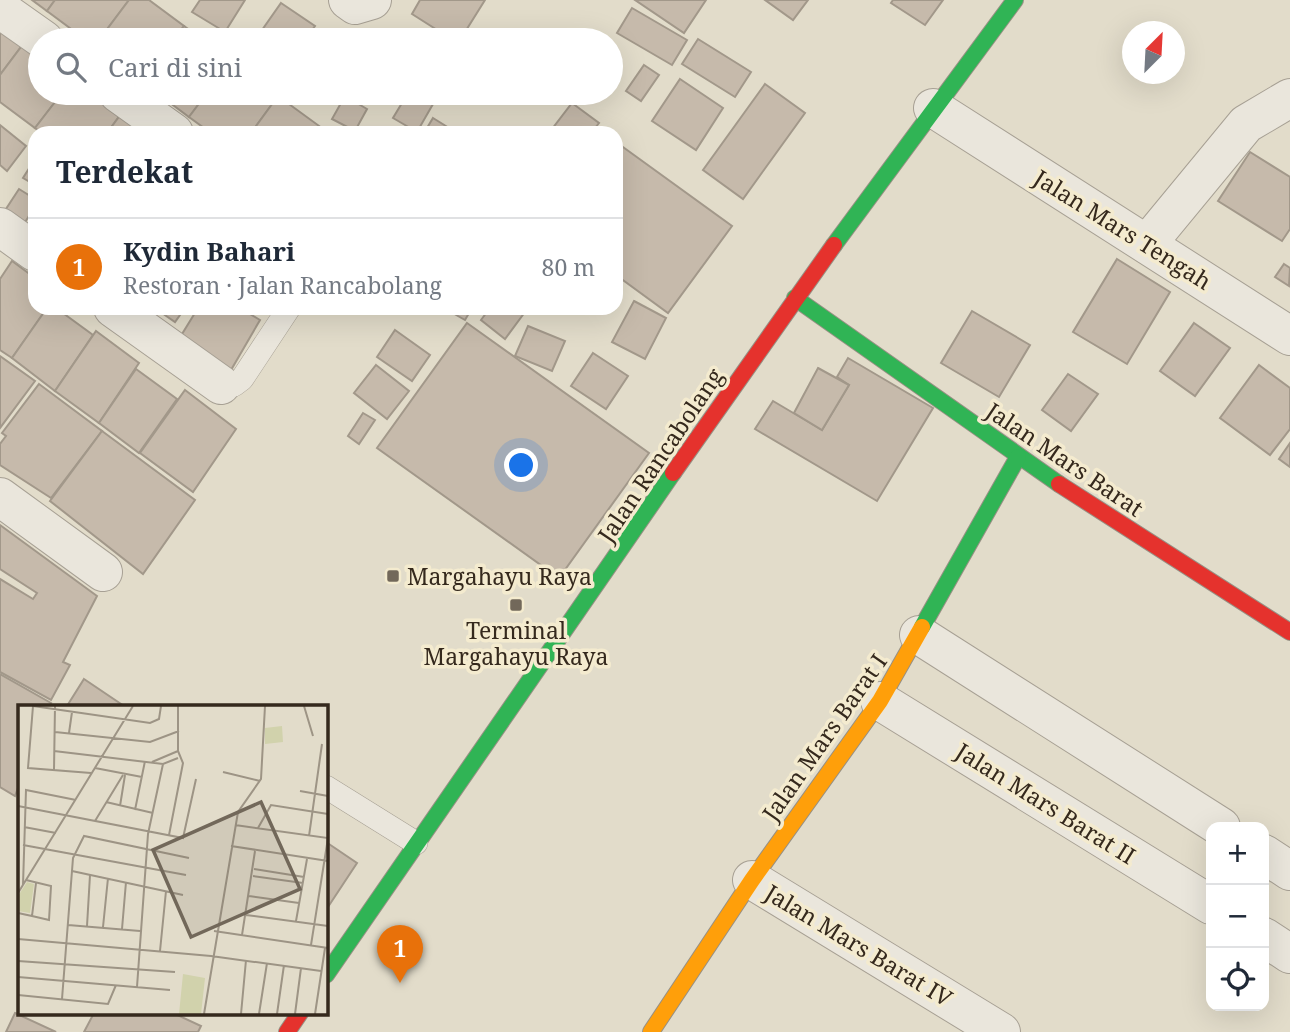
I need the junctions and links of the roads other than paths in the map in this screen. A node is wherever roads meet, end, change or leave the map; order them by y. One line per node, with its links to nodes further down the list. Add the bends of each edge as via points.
1 (348, 0): 2 (street, via 355,5)
2 (372, 0)
3 (1015, 0): 8 (street, Jalan Rancabolang)
4 (0, 9): 5 (street)
5 (28, 29)
6 (1290, 98): 11 (street, via 1246,124)
7 (135, 105): 9 (street)
8 (944, 116): 11 (street, Jalan Mars Tengah); 13 (street, Jalan Rancabolang)
9 (164, 126)
10 (0, 227): 12 (street)
11 (1147, 244): 16 (street, Jalan Mars Tengah)
12 (28, 247)
13 (795, 298): 18 (street, Jalan Mars Barat); 26 (street, Jalan Rancabolang)
14 (123, 315): 17 (street)
15 (284, 315): 17 (lane, via 242,379 234,385)
16 (1290, 336)
17 (221, 385)
18 (1018, 457): 21 (street, Jalan Mars Barat); 22 (street, Jalan Mars Barat I)
19 (0, 497): 20 (street)
20 (103, 572)
21 (1290, 632)
22 (919, 635): 23 (street, Jalan Mars Barat I); 25 (street)
23 (880, 701): 29 (street, Jalan Mars Barat I); 30 (street, Jalan Mars Barat II)
24 (327, 788): 26 (lane)
25 (1213, 822)
26 (416, 843): 33 (street, Jalan Rancabolang)
27 (1269, 857): 28 (street)
28 (1290, 871)
29 (752, 880): 36 (street, Jalan Mars Barat I); 37 (street, Jalan Mars Barat IV)
30 (1206, 902)
31 (1269, 940): 32 (street)
32 (1290, 954)
33 (327, 974)
34 (299, 1014): 35 (street)
35 (287, 1032)
36 (651, 1032)
37 (1001, 1032)

